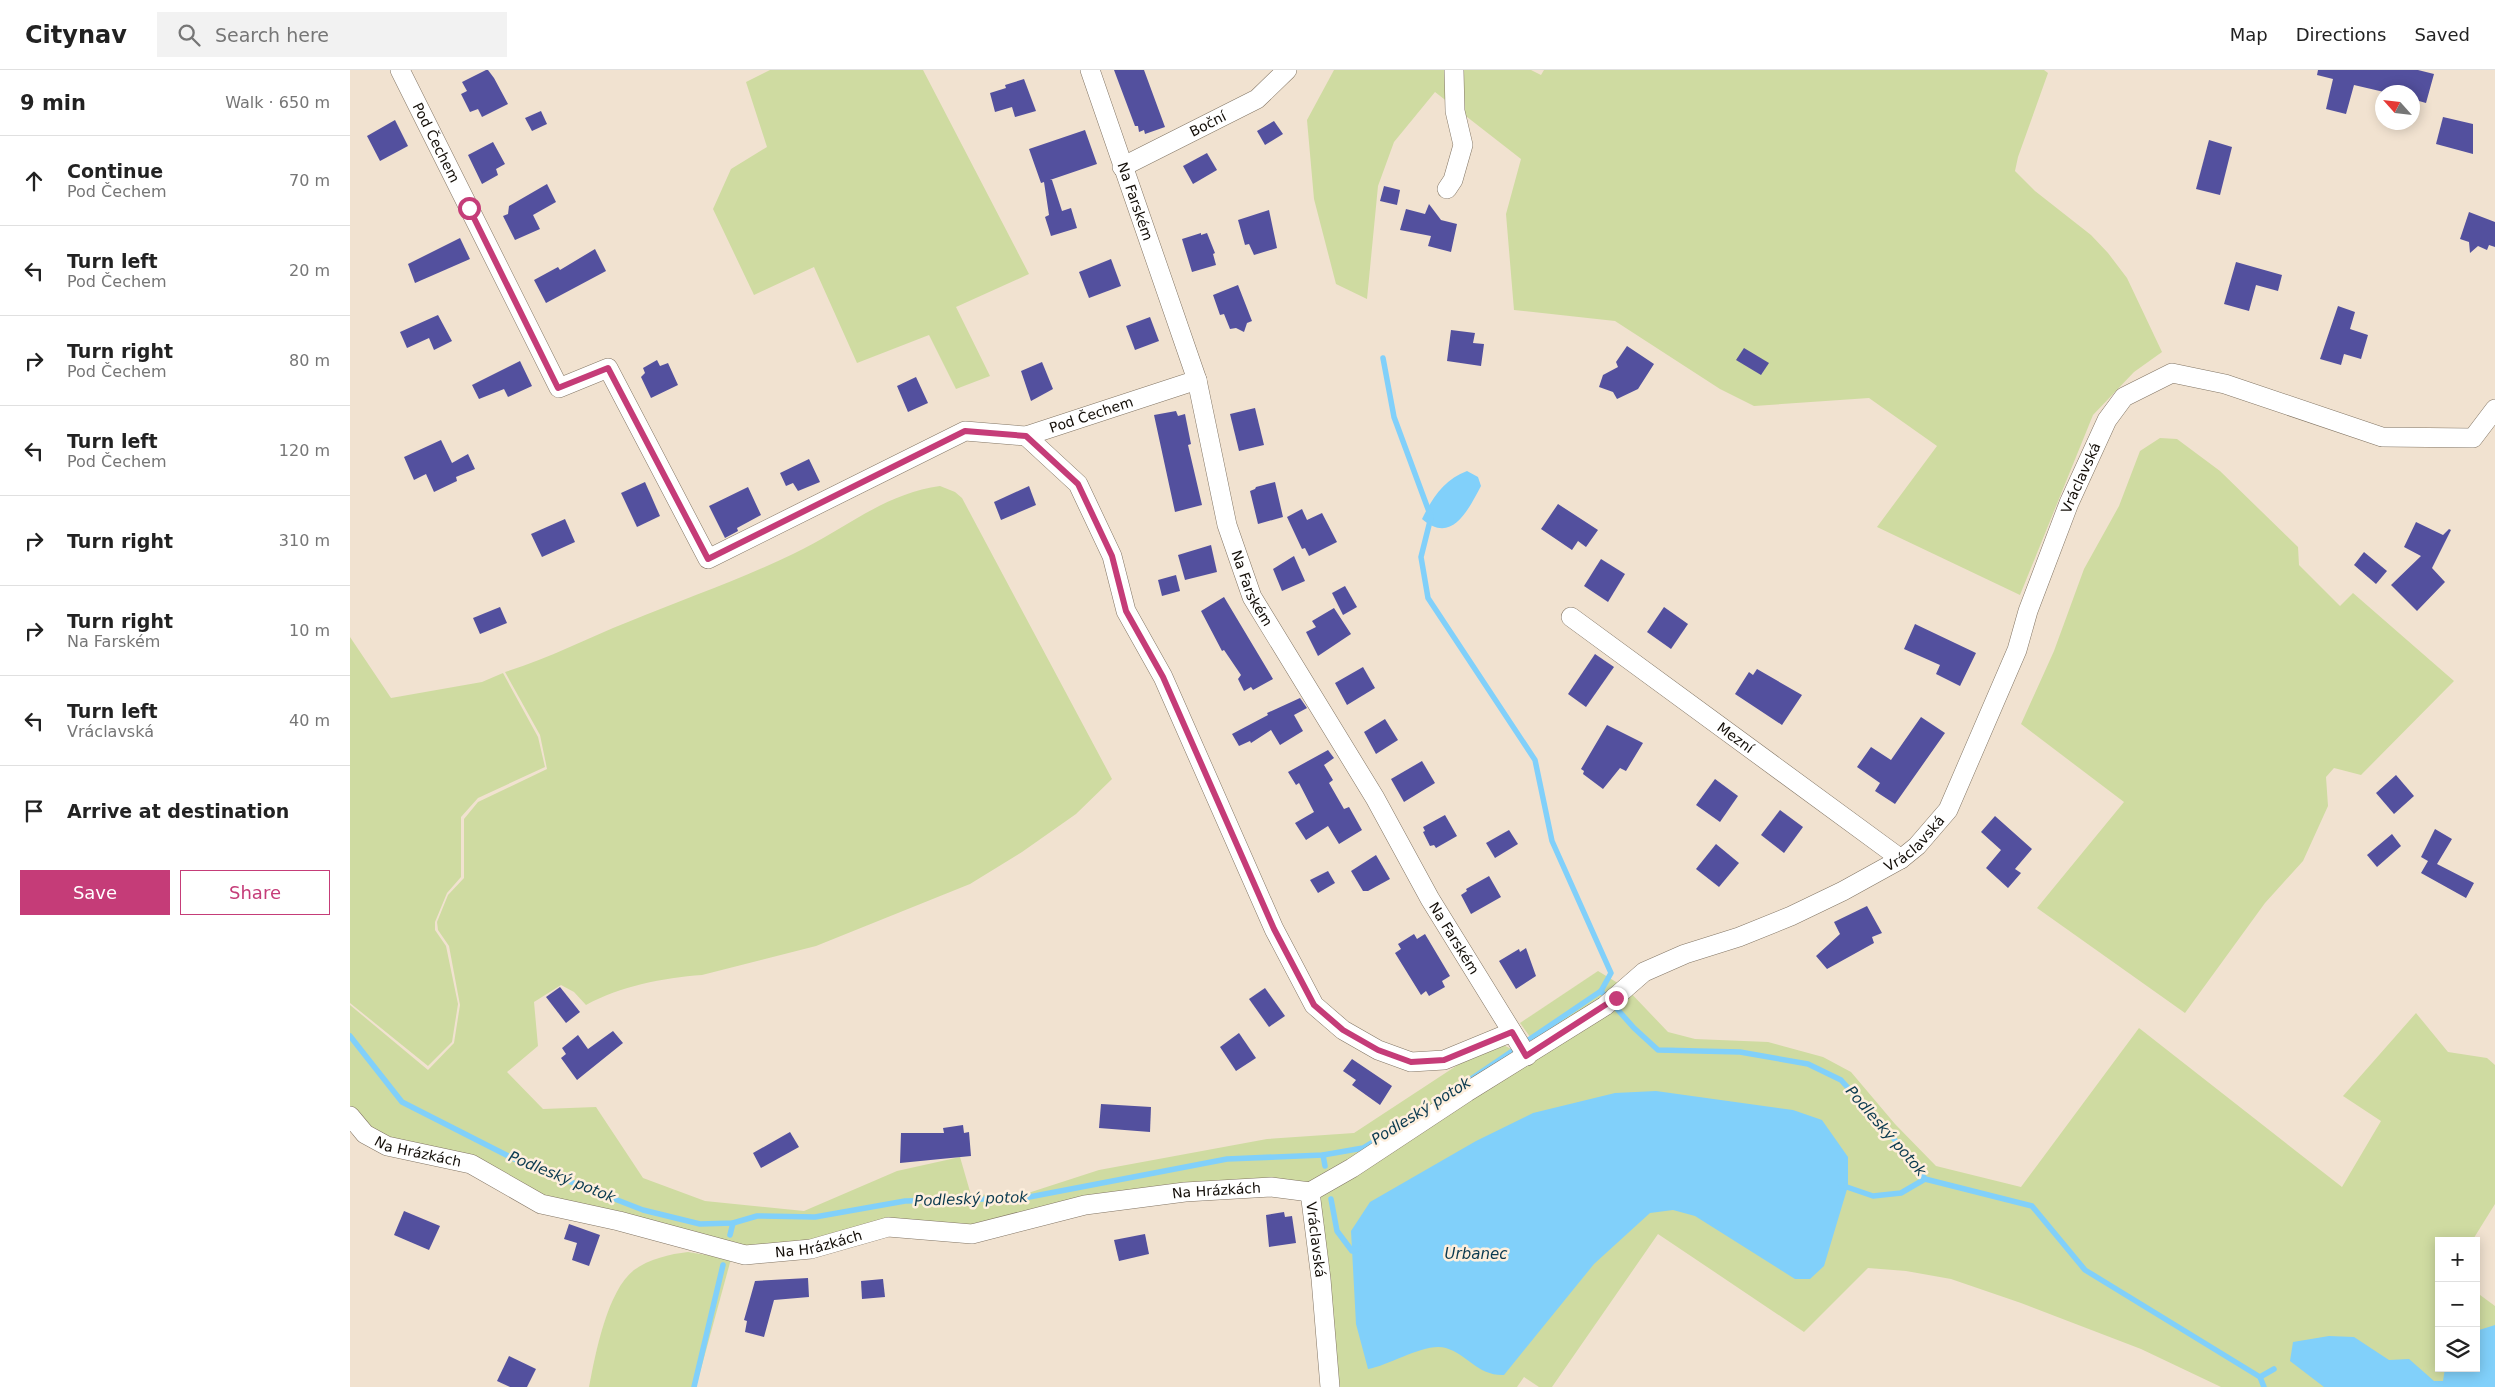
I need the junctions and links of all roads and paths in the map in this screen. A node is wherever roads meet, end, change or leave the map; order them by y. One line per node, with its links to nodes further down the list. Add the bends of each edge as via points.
1 (400, 70): 9 (street, Pod Čechem, via 558,388 608,368 708,559 965,431)
2 (1090, 70): 5 (street, Na Farském)
3 (1286, 70): 5 (street, Boční, via 1257,99)
4 (1454, 70): 6 (street, via 1455,111 1463,145)
5 (1122, 167): 7 (street, Na Farském)
6 (1447, 189)
7 (1197, 380): 9 (street, Pod Čechem); 12 (street, Na Farském, via 1227,525 1252,597 1375,798 1430,899)
8 (2495, 408): 11 (street, Vráclavská, via 2473,438 2382,437 2225,384 2172,373 2124,397 2107,420 2070,504 2028,611 2017,650 1948,810 1917,846)
9 (1026, 436): 12 (street, via 1078,484 1112,556 1126,611 1163,677 1274,929 1314,1005 1343,1030 1378,1050 1411,1062 1444,1060)
10 (1571, 617): 11 (street, Mezní)
11 (1900, 859): 12 (street, Vráclavská, via 1791,916 1644,972 1610,1002)
12 (1520, 1044): 14 (street, Vráclavská, via 1467,1092)
13 (350, 1116): 14 (street, Na Hrázkách, via 364,1134 387,1146 471,1164 541,1204 745,1254 811,1249 888,1227 972,1234 1085,1205 1185,1192 1271,1187)
14 (1310, 1192): 15 (street, Vráclavská)
15 (1330, 1387)

